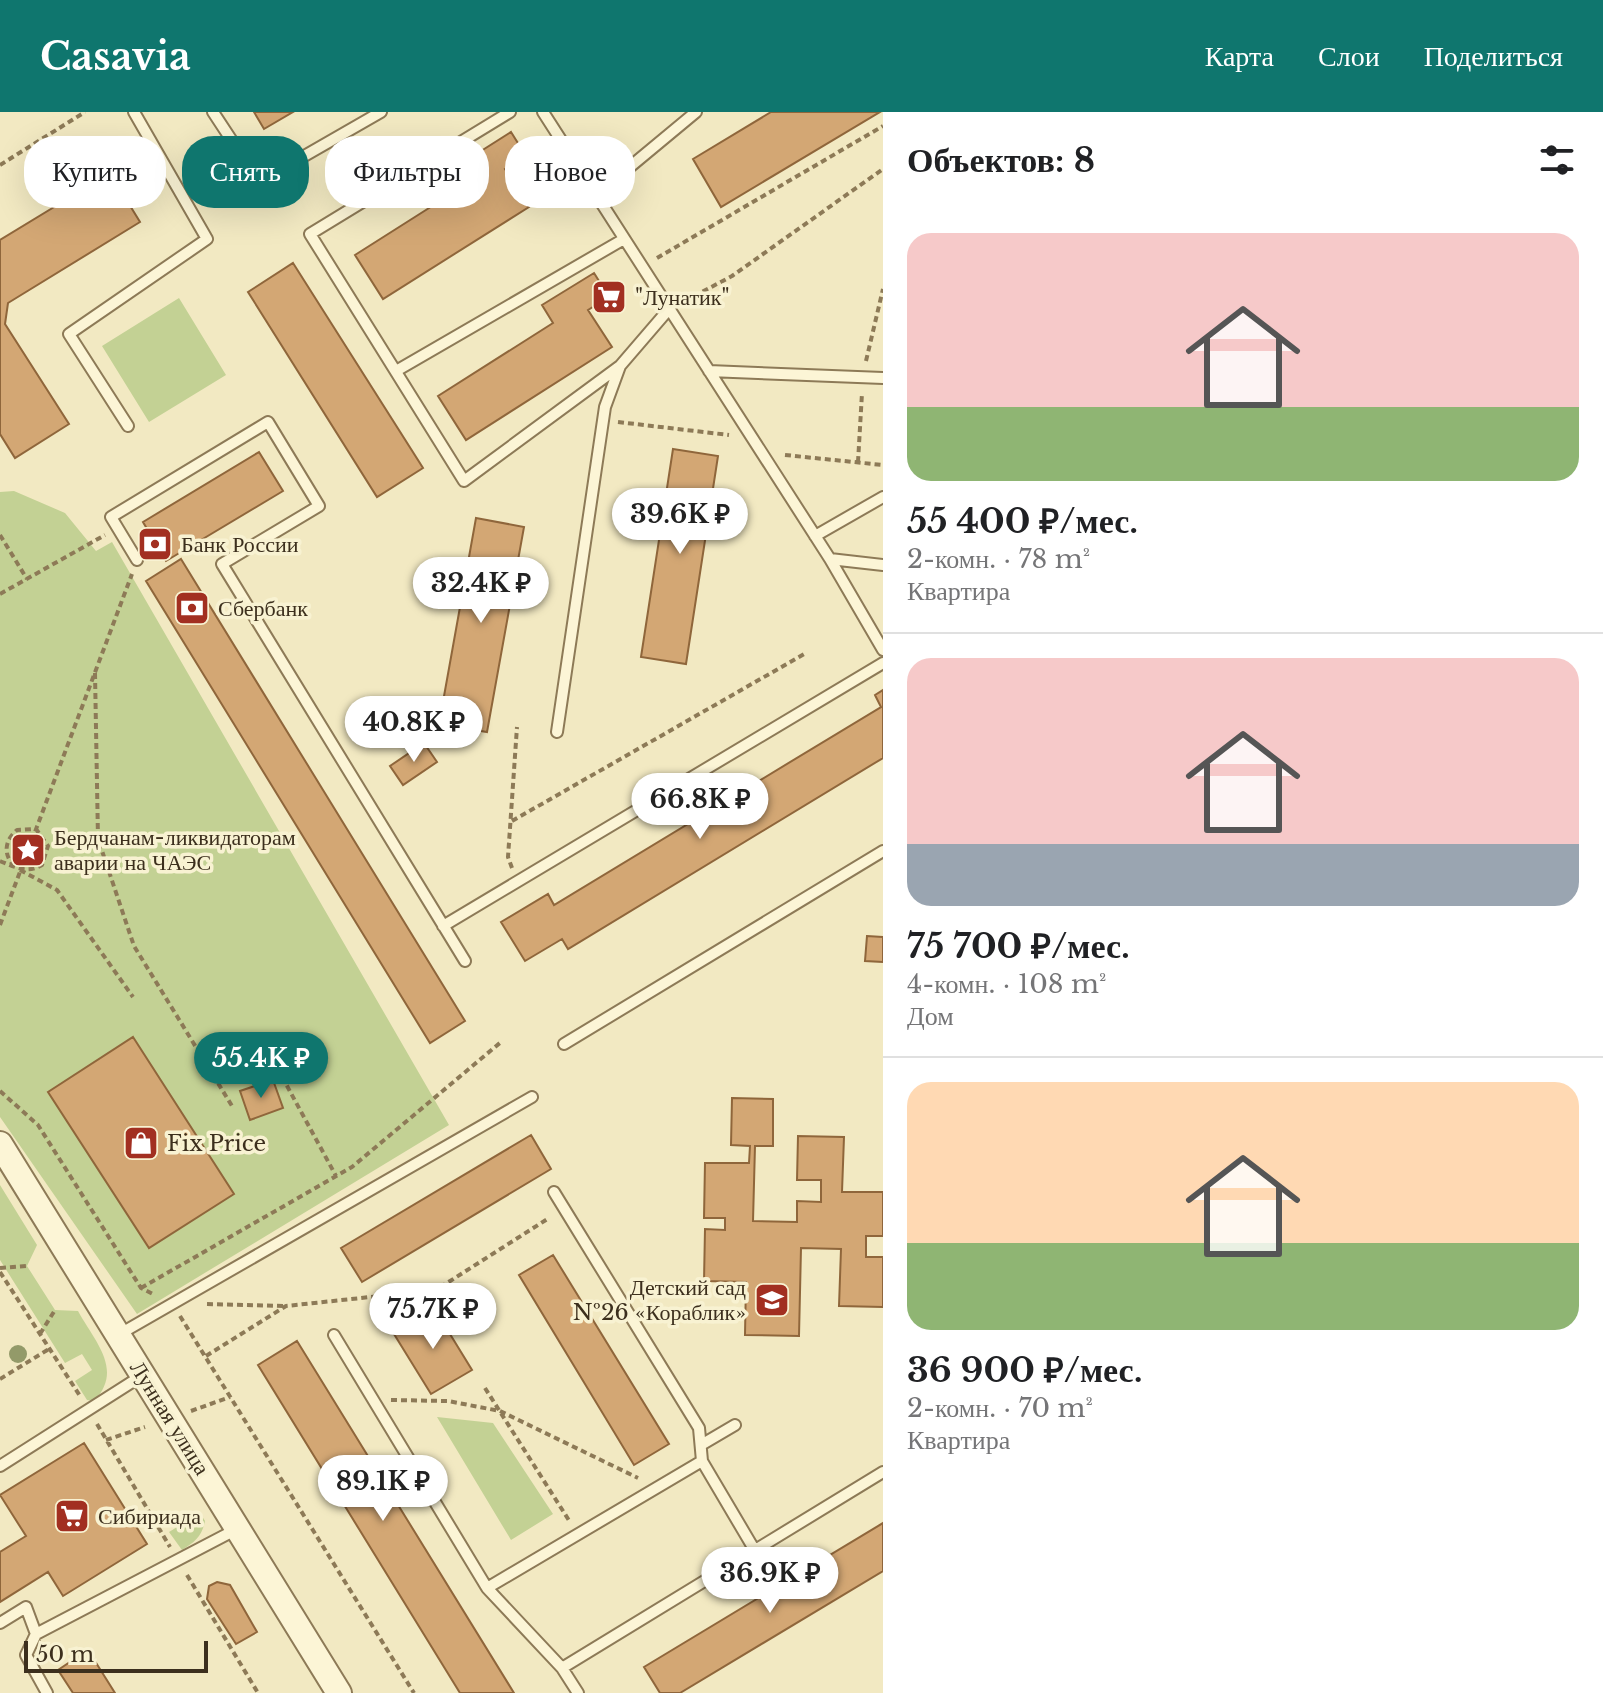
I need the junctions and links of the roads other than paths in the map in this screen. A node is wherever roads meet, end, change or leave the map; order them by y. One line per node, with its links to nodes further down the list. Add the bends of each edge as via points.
1 (134, 112): 16 (lane, via 207,239 69,334)
2 (213, 112): 3 (lane, via 259,182)
3 (381, 112)
4 (510, 112): 13 (lane, via 310,234)
5 (543, 112): 7 (lane)
6 (696, 112): 8 (lane)
7 (558, 136)
8 (635, 163)
9 (604, 208): 10 (lane)
10 (624, 239): 11 (lane); 13 (lane)
11 (669, 309): 12 (lane); 14 (lane)
12 (620, 366): 13 (lane, via 464,481); 24 (lane, via 603,420)
13 (396, 371)
14 (709, 371): 15 (lane); 18 (lane)
15 (883, 378)
16 (128, 426)
17 (883, 497): 18 (lane)
18 (815, 536): 19 (lane)
19 (830, 559): 21 (lane); 22 (lane)
20 (137, 560): 26 (lane, via 111,517 268,422 319,506 222,564)
21 (883, 565)
22 (883, 650)
23 (883, 663): 26 (lane)
24 (557, 732)
25 (883, 851): 28 (lane)
26 (443, 926): 27 (lane)
27 (465, 961)
28 (564, 1044)
29 (532, 1097): 32 (lane)
30 (0, 1144): 32 (street, Лунная улица)
31 (554, 1192): 36 (lane, via 699,1428)
32 (118, 1335): 34 (street, Лунная улица)
33 (334, 1335): 42 (lane)
34 (143, 1375): 38 (lane); 40 (street, Лунная улица)
35 (735, 1425): 36 (lane)
36 (701, 1445): 37 (lane)
37 (702, 1461): 41 (lane); 42 (lane)
38 (0, 1466)
39 (883, 1472): 41 (lane)
40 (238, 1528): 44 (lane); 47 (street, Лунная улица)
41 (754, 1549): 45 (lane)
42 (487, 1588): 45 (lane)
43 (0, 1623): 44 (lane, via 26,1607)
44 (36, 1634): 46 (lane, via 26,1655)
45 (562, 1668): 48 (lane)
46 (47, 1693)
47 (339, 1693)
48 (578, 1693)

